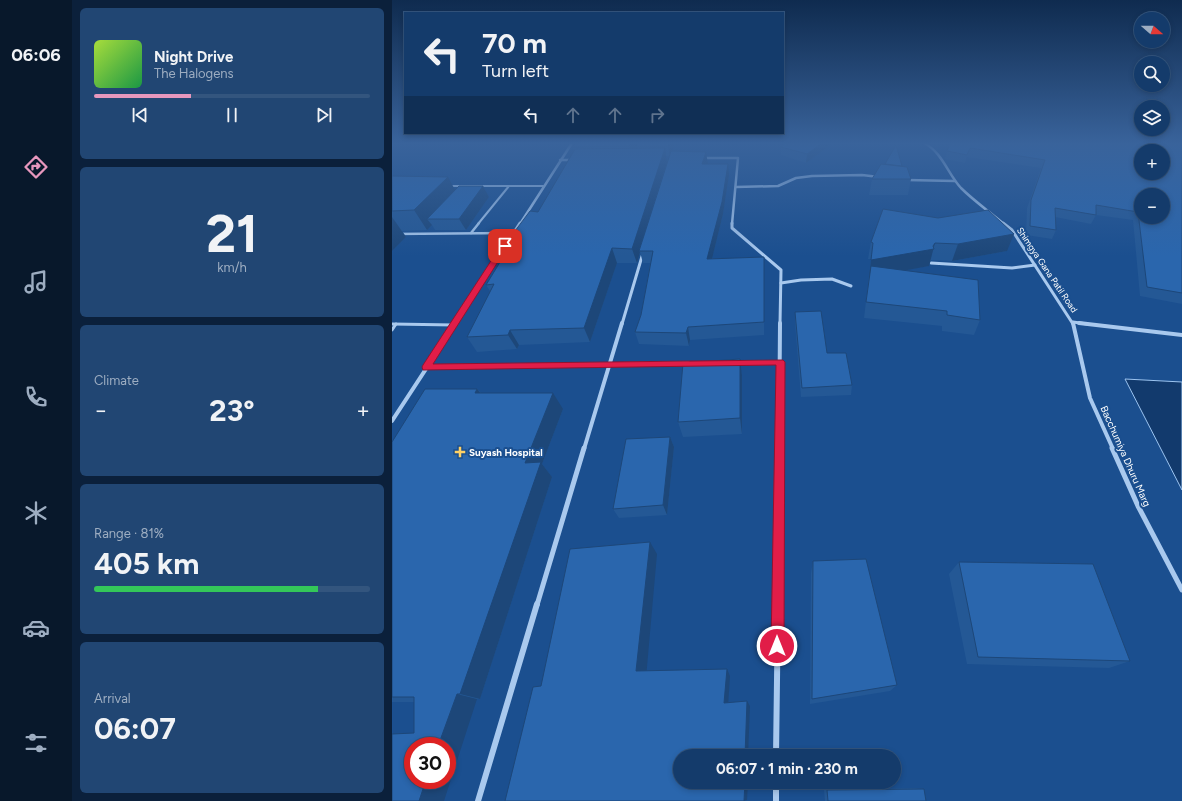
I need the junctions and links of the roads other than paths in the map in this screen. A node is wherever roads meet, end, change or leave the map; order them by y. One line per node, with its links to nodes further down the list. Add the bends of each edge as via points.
1 (547, 180): 9 (street)
2 (737, 180): 10 (street)
3 (791, 180): 10 (street, via 778,186)
4 (938, 180): 5 (street)
5 (955, 181): 19 (street, Shimgya Gana Patil Road, via 1012,230)
6 (448, 186): 7 (lane)
7 (472, 186): 8 (lane); 11 (lane)
8 (509, 186): 9 (lane); 14 (lane)
9 (543, 186): 15 (street)
10 (736, 188): 20 (street, via 732,228 781,270)
11 (467, 191)
12 (433, 228): 13 (lane)
13 (428, 233): 14 (lane); 16 (lane)
14 (471, 233): 15 (lane)
15 (513, 233): 25 (street)
16 (392, 234)
17 (644, 250): 31 (street)
18 (931, 263): 19 (street, via 1012,268)
19 (1035, 265): 22 (street, Shimgya Gana Patil Road)
20 (781, 283): 21 (street, via 826,279); 29 (street)
21 (851, 286)
22 (1073, 322): 27 (street); 34 (street, Bacchumiya Dhuru Marg, via 1090,398 1138,506)
23 (392, 324): 24 (lane)
24 (396, 324): 25 (lane); 26 (lane)
25 (454, 325): 32 (street)
26 (392, 330)
27 (1182, 336)
28 (734, 362): 29 (street)
29 (780, 362): 35 (street)
30 (695, 363): 31 (street)
31 (609, 364): 32 (street); 37 (street)
32 (426, 367): 33 (street)
33 (392, 420)
34 (1182, 590)
35 (776, 749)
36 (776, 789): 38 (street)
37 (478, 801)
38 (776, 801)

